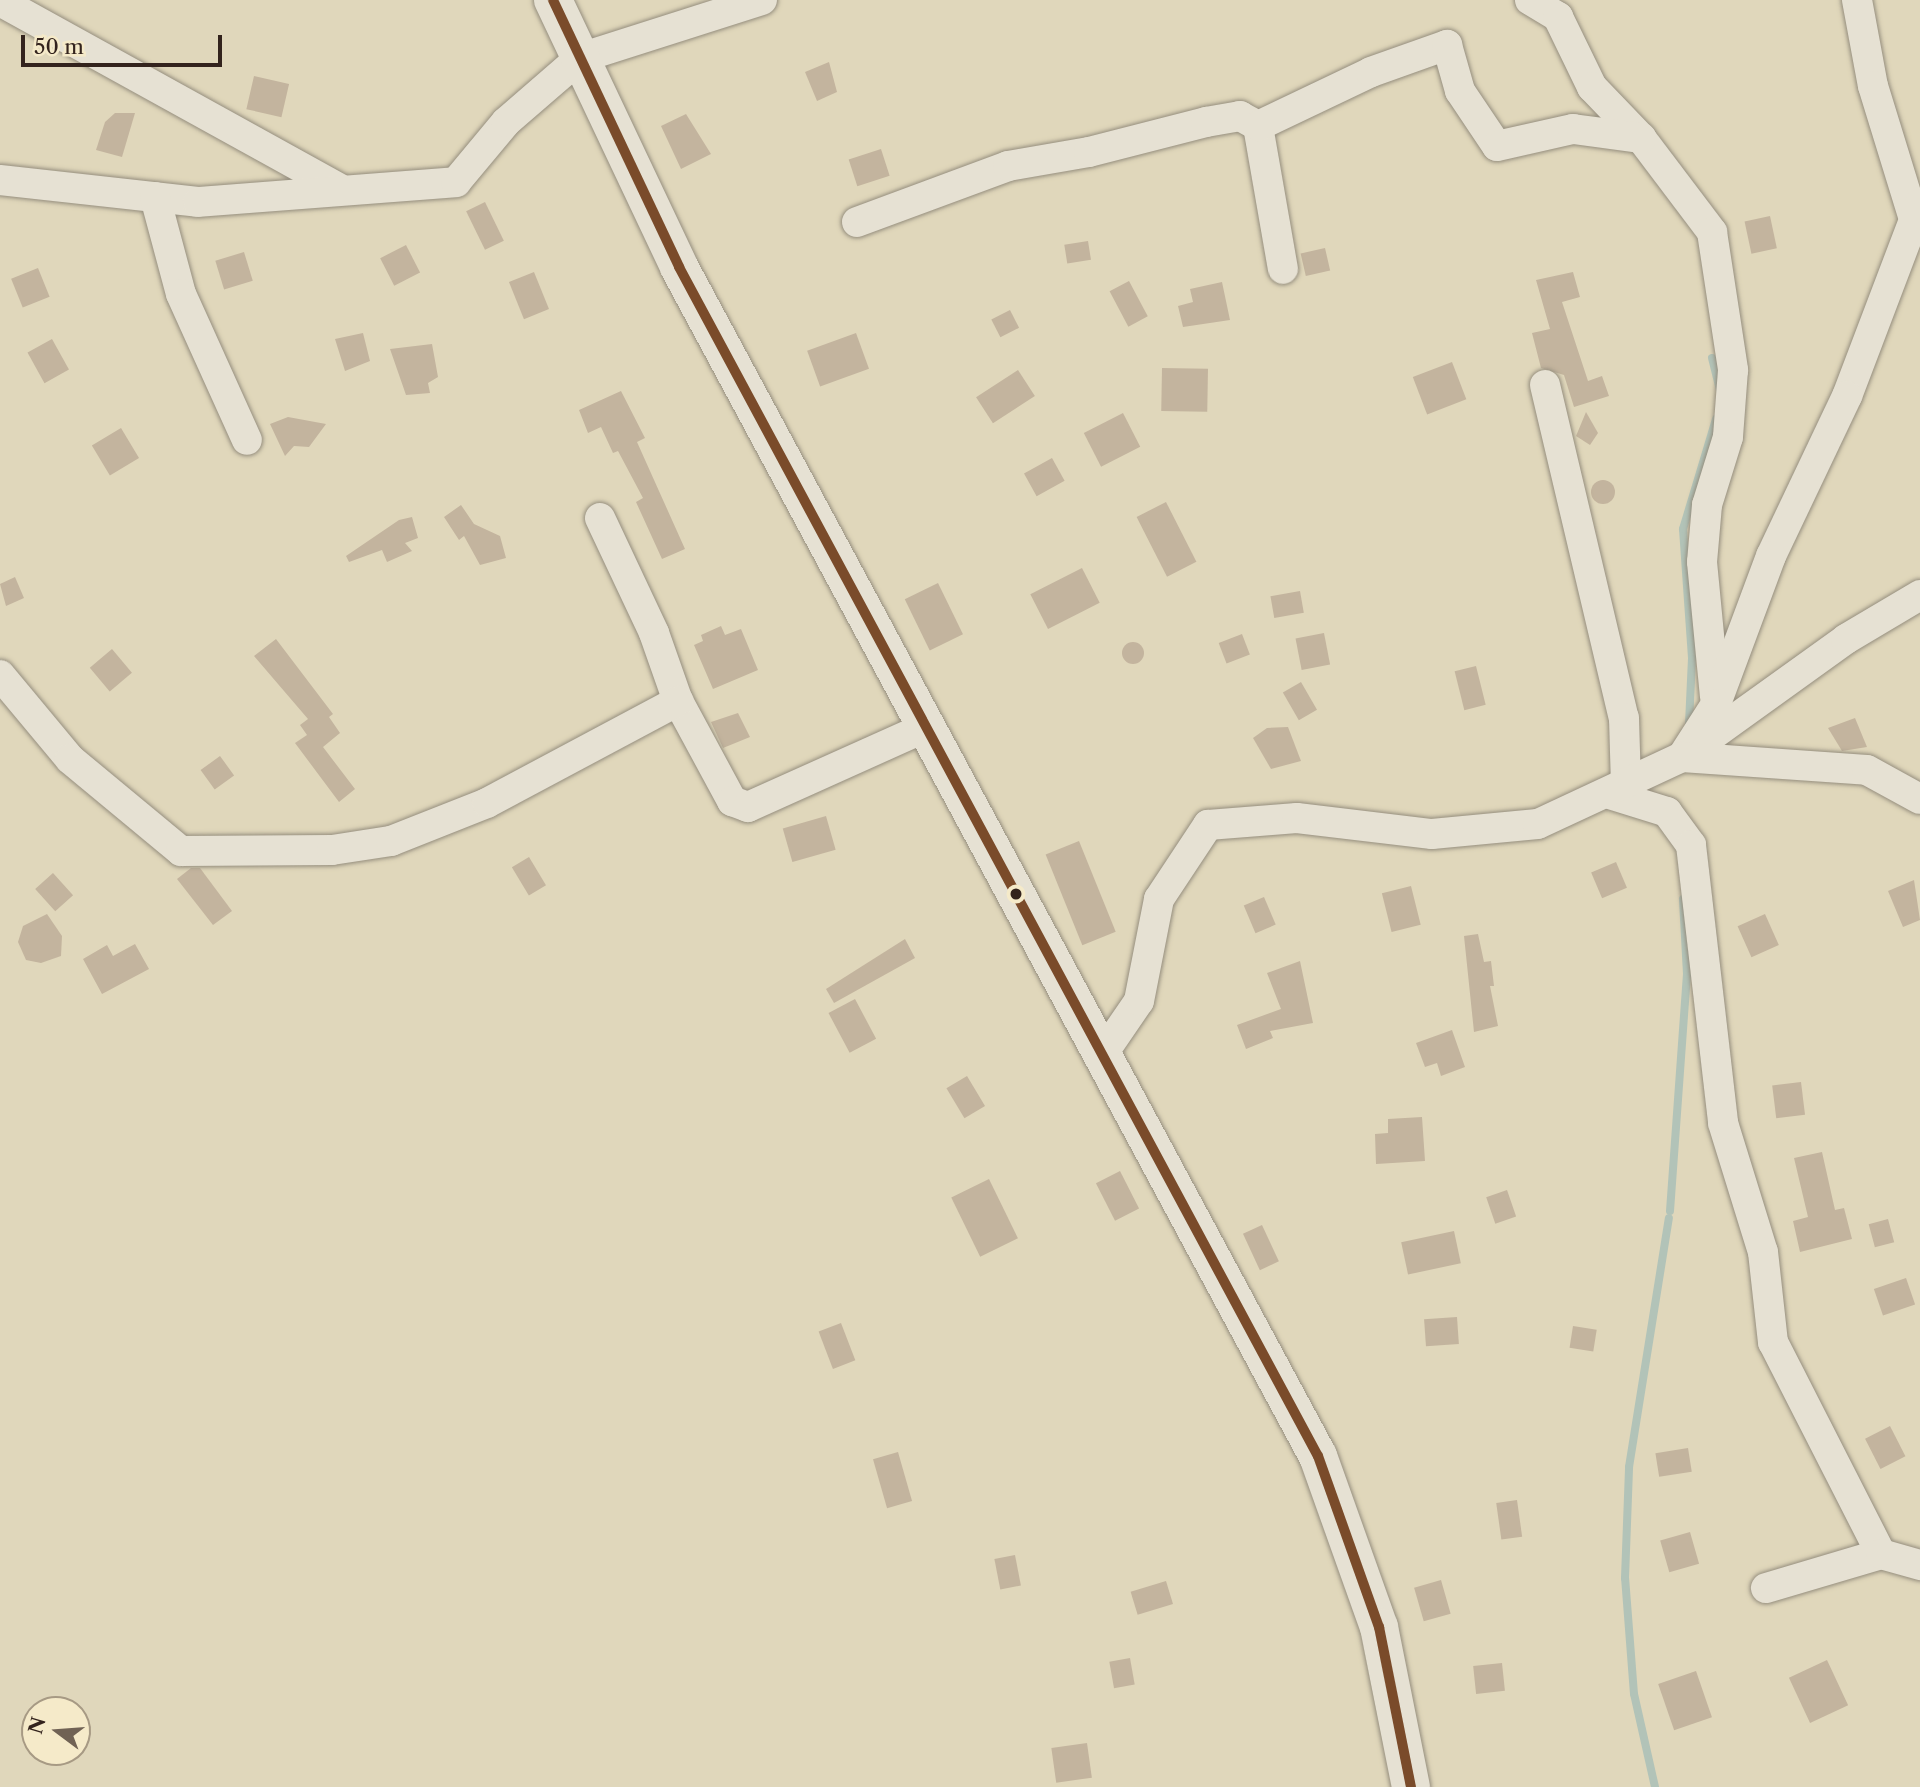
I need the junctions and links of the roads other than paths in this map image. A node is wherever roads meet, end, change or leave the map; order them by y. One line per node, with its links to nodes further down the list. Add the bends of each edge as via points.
1 (553, 0): 6 (street)
2 (762, 0): 6 (street)
3 (1530, 0): 8 (street, via 1558,17 1592,87)
4 (1857, 0): 12 (street, via 1873,86)
5 (0, 1): 10 (street)
6 (580, 58): 10 (street, via 506,122 456,182); 22 (street, via 679,267)
7 (1258, 126): 8 (street, via 1371,72 1447,46 1460,91 1497,146 1573,129); 13 (street, via 1240,116 1008,166); 14 (street)
8 (1641, 138): 21 (street, via 1712,232 1733,370 1728,436 1707,505 1702,562)
9 (0, 180): 11 (street)
10 (339, 188): 11 (street, via 198,202)
11 (155, 197): 16 (street, via 181,294)
12 (1917, 211): 21 (street, via 1847,396 1771,556)
13 (857, 222)
14 (1283, 270)
15 (1545, 385): 24 (street, via 1624,718)
16 (247, 440)
17 (600, 518): 20 (street, via 654,633)
18 (1920, 595): 23 (street, via 1846,639)
19 (0, 675): 20 (street, via 70,759 180,851 332,850 391,841 487,803)
20 (678, 701): 22 (street, via 732,801 748,807)
21 (1716, 704): 23 (street)
22 (926, 727): 26 (street)
23 (1682, 757): 24 (street); 25 (street, via 1867,770)
24 (1616, 789): 26 (street, via 1538,824 1433,834 1297,818 1208,825 1158,899 1139,1001); 27 (street, via 1667,812 1690,845 1723,1123 1763,1252 1773,1342)
25 (1920, 799)
26 (1102, 1055): 30 (street, via 1318,1456 1379,1627)
27 (1881, 1555): 28 (street); 29 (street)
28 (1920, 1565)
29 (1766, 1588)
30 (1410, 1787)

